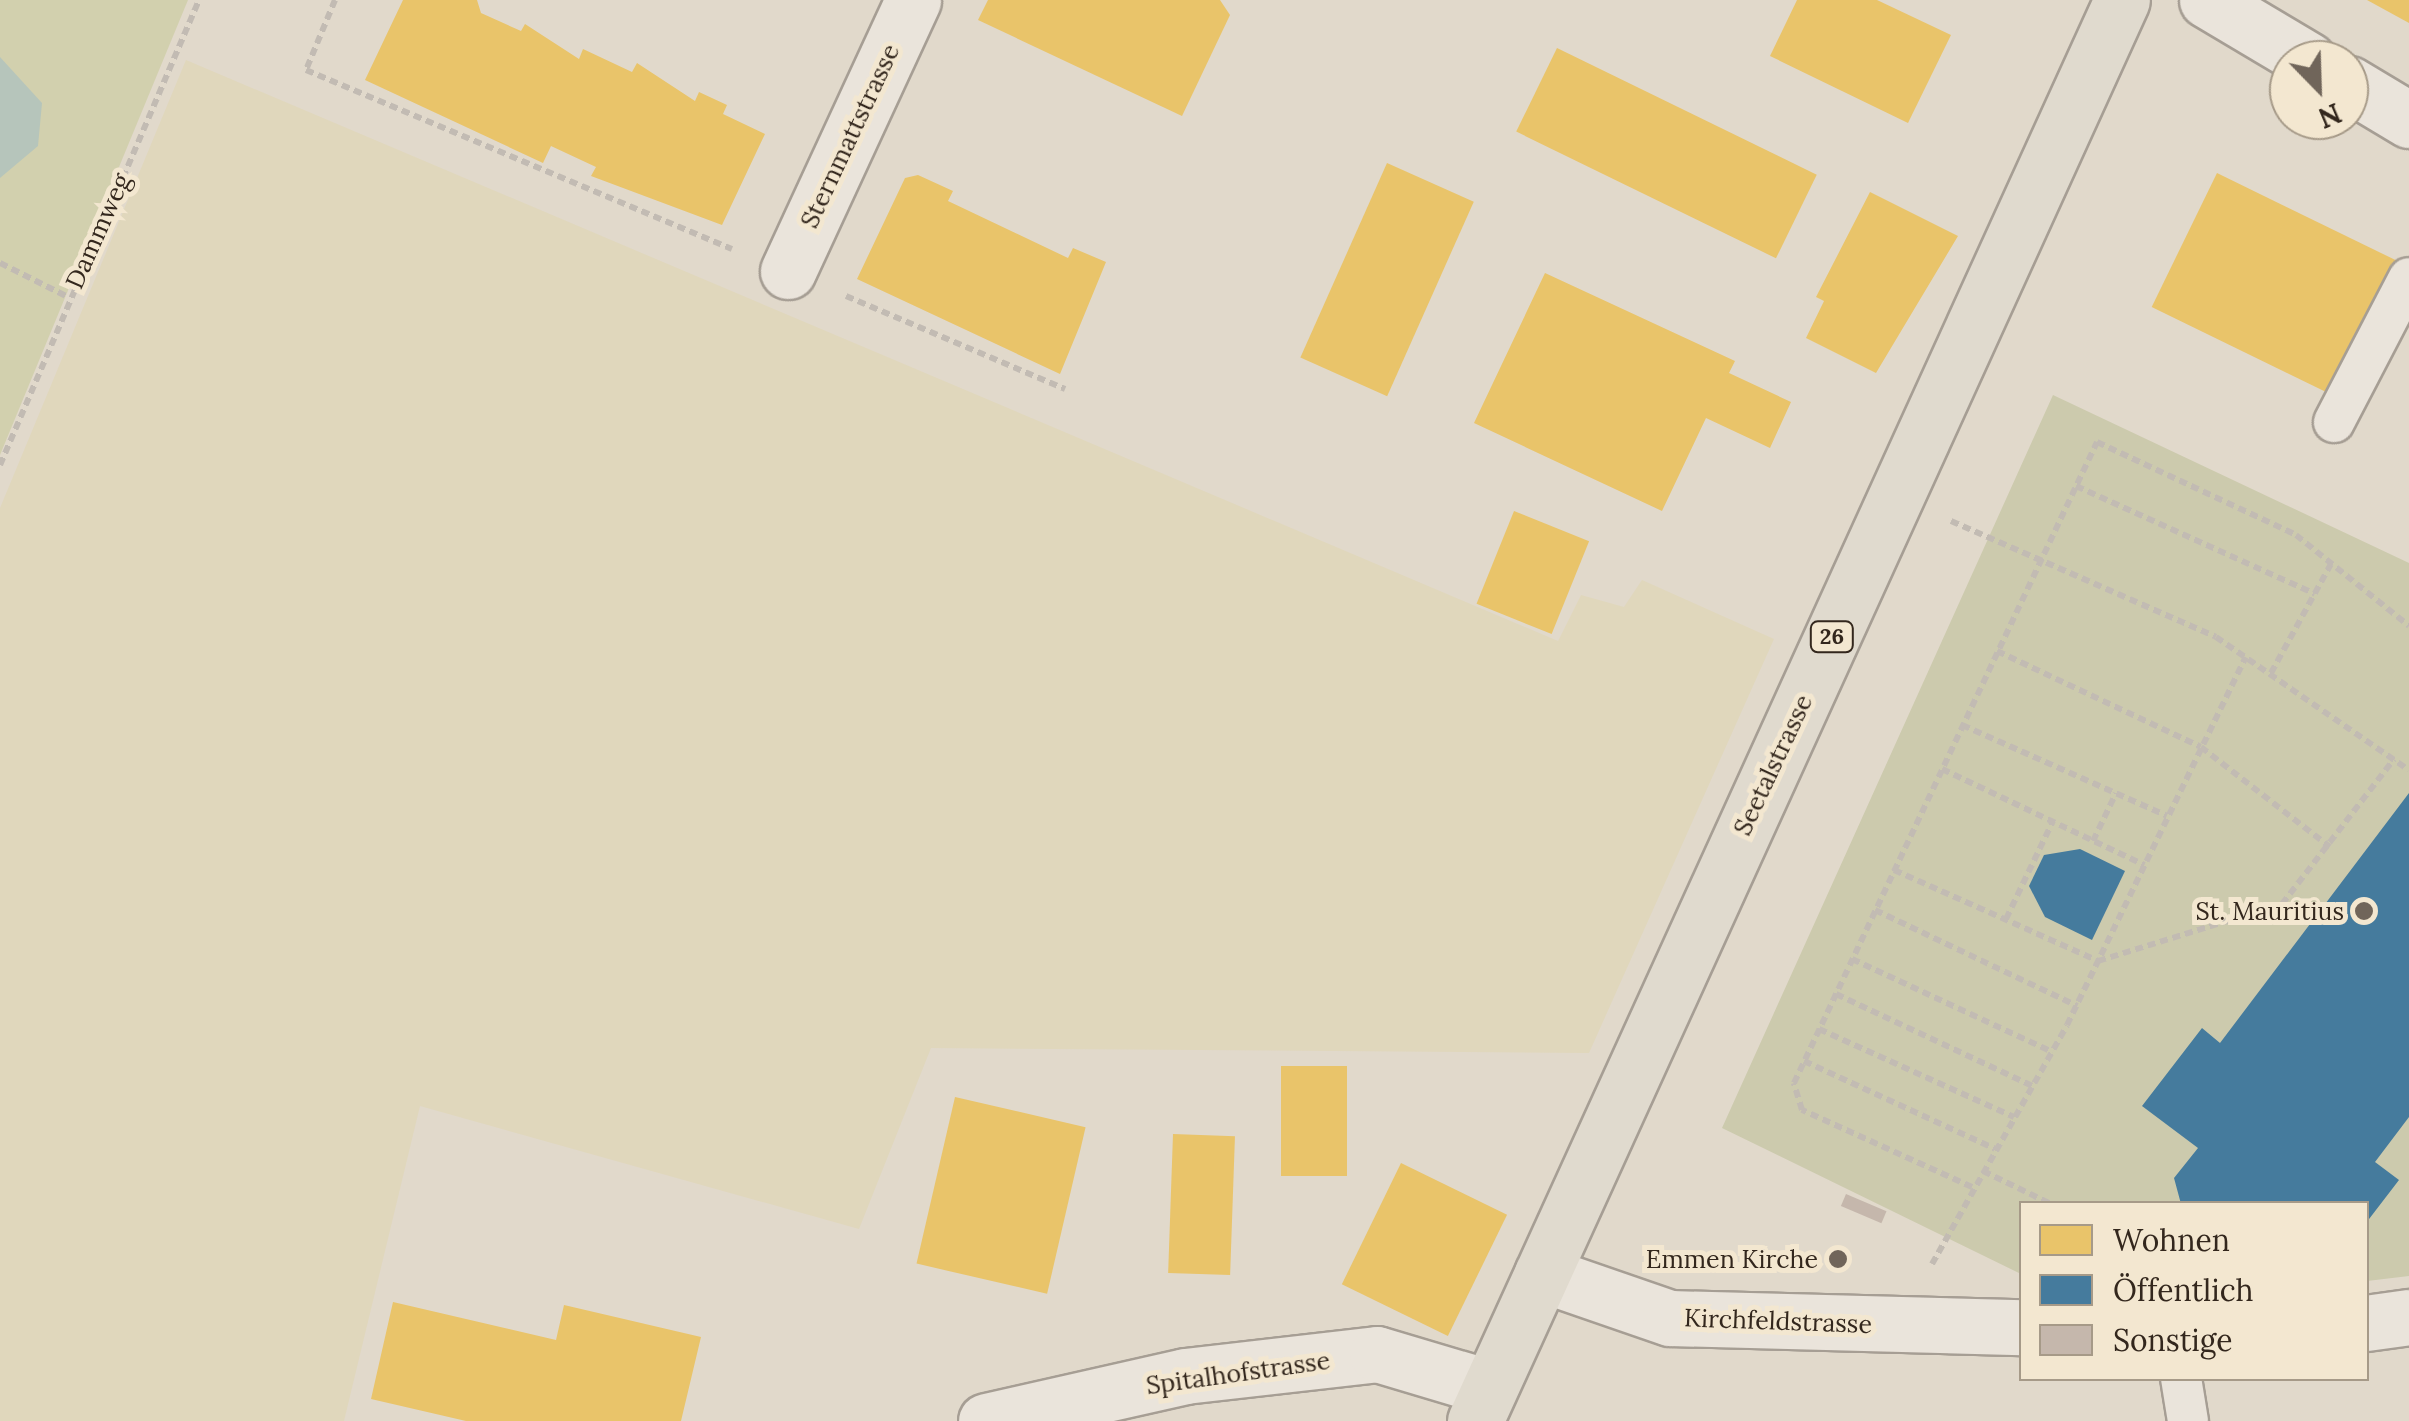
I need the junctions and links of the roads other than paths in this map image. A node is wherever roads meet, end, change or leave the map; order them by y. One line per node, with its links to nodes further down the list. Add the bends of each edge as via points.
1 (913, 0): 7 (street, Sternmattstrasse)
2 (2122, 0): 10 (main road, Seetalstrasse / 26)
3 (2206, 0): 4 (street)
4 (2274, 40)
5 (2369, 96): 6 (street)
6 (2409, 120)
7 (788, 271)
8 (2409, 278): 9 (lane)
9 (2334, 422)
10 (1542, 1274): 13 (street, Kirchfeldstrasse, via 1670,1318); 15 (main road, Seetalstrasse / 26)
11 (2409, 1316): 12 (street)
12 (2369, 1323)
13 (2019, 1327)
14 (2181, 1381): 17 (lane)
15 (1482, 1404): 16 (street, Spitalhofstrasse, via 1377,1354 1185,1376)
16 (986, 1421)
17 (2188, 1421)

